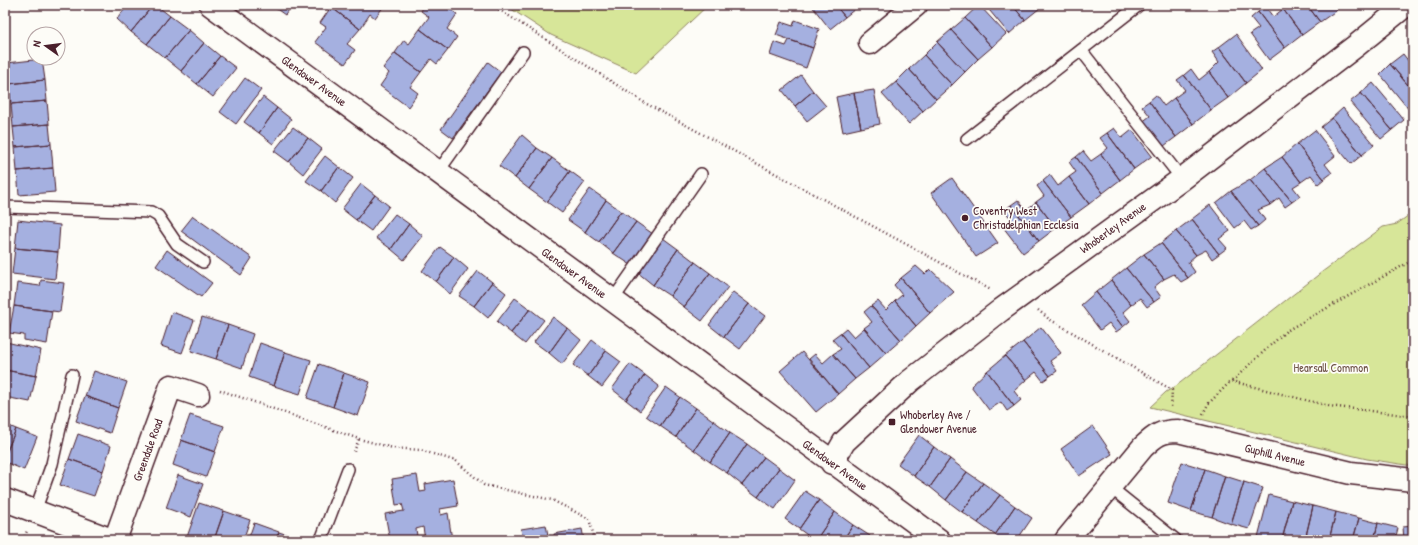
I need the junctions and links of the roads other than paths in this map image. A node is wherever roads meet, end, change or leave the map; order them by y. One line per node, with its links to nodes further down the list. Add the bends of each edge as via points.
1 (211, 5): 9 (street, Glendower Avenue)
2 (916, 5): 5 (street)
3 (1140, 5): 6 (lane)
4 (1406, 5): 11 (street, Whoberley Avenue, via 1358,45)
5 (870, 43)
6 (1081, 50): 8 (lane); 11 (lane)
7 (523, 52): 9 (lane)
8 (967, 139)
9 (438, 172): 14 (street, Glendower Avenue)
10 (701, 174): 14 (lane)
11 (1182, 179): 17 (street, Whoberley Avenue, via 1021,295 910,382 844,442)
12 (5, 207): 13 (lane, via 151,212 158,216 177,244)
13 (203, 262)
14 (612, 301): 17 (street, Glendower Avenue)
15 (72, 375): 22 (lane, via 52,464)
16 (198, 395): 23 (street, Greendale Road, via 171,386)
17 (832, 463): 25 (street, Glendower Avenue)
18 (348, 469): 24 (lane)
19 (1413, 480): 20 (street, Guphill Avenue, via 1351,473 1193,434 1166,431 1156,435 1143,447)
20 (1110, 487): 26 (street); 27 (lane)
21 (5, 500): 22 (street, Greendale Road)
22 (35, 511): 23 (street, Greendale Road)
23 (114, 540)
24 (321, 540)
25 (939, 540)
26 (1066, 540)
27 (1176, 540)

